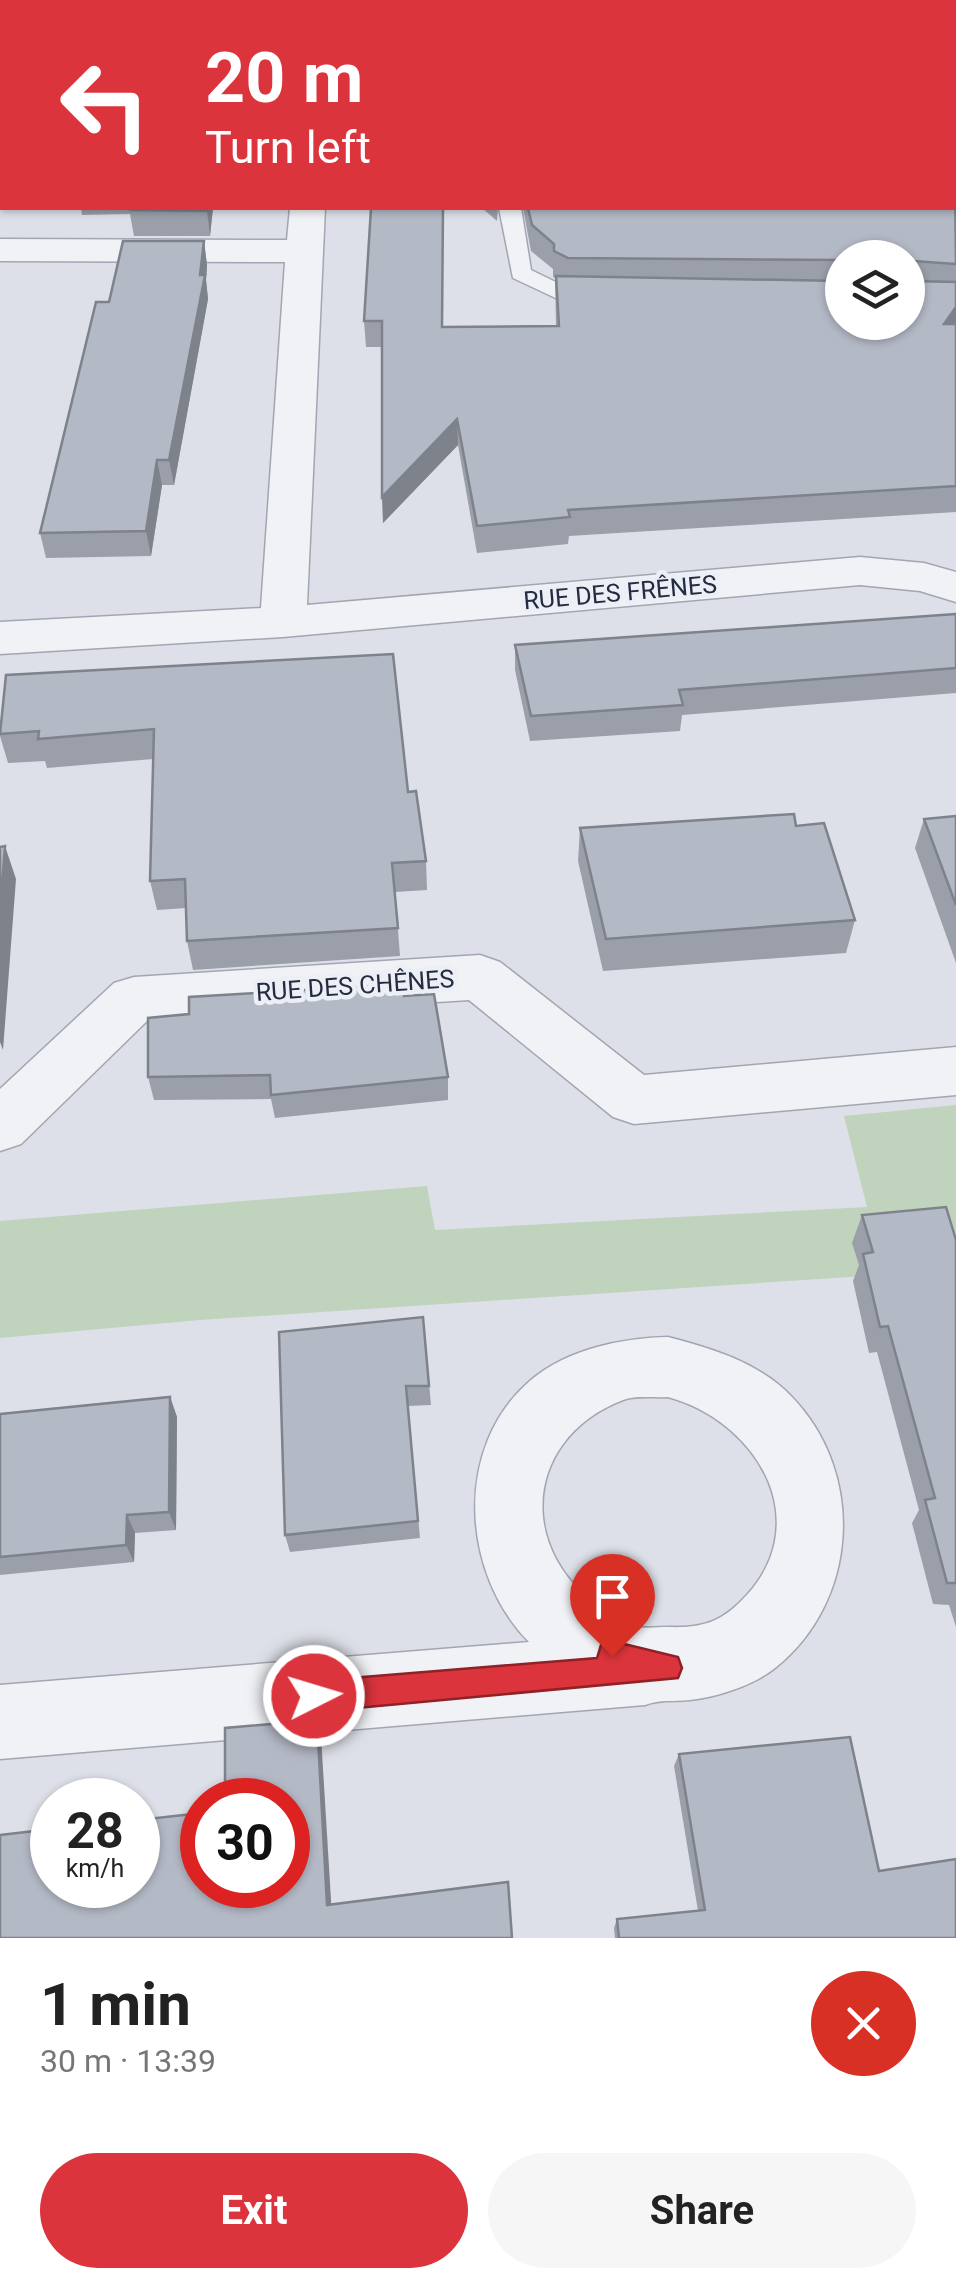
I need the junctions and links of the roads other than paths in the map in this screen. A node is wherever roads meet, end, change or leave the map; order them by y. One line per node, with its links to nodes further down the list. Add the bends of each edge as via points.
1 (307, 210): 4 (street)
2 (510, 210): 5 (lane, via 521,273 562,294)
3 (0, 250): 4 (street)
4 (302, 251): 7 (street)
5 (614, 294)
6 (956, 586): 7 (street, RUE DES FRÊNES, via 860,571)
7 (282, 622): 8 (street, RUE DES FRÊNES)
8 (0, 638)
9 (956, 1071): 10 (street, RUE DES CHÊNES, via 634,1100 480,977 134,999)
10 (0, 1126)
11 (667, 1668): 11 (street, via 722,1658 752,1642 789,1603 808,1559 810,1506 798,1463 768,1418 746,1399 668,1367 618,1368 564,1390 530,1426 508,1475 506,1527 522,1578 562,1628 612,1656); 12 (street)
12 (0, 1722)

